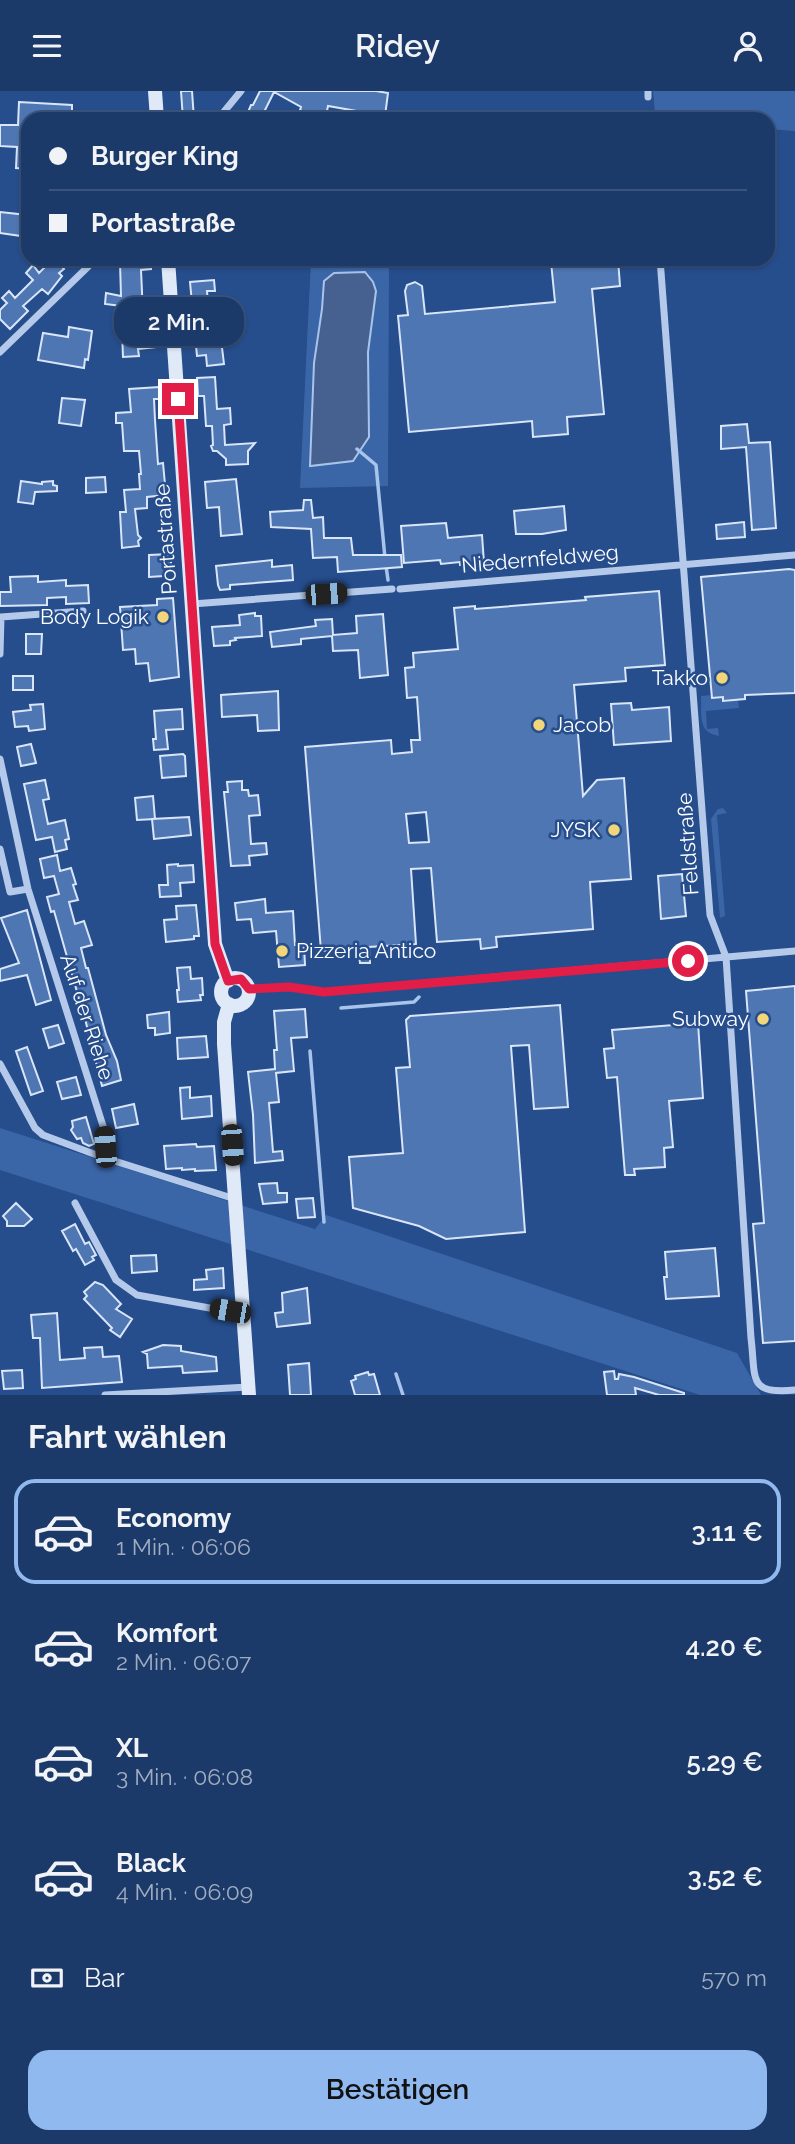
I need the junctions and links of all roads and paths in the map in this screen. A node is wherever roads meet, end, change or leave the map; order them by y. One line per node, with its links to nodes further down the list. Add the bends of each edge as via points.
1 (155, 91): 3 (main road)
2 (241, 91): 4 (street)
3 (156, 112)
4 (224, 112)
5 (89, 266): 8 (street)
6 (168, 266): 11 (main road, Portastraße)
7 (661, 266): 10 (street, Feldstraße)
8 (0, 352)
9 (795, 555): 10 (street, Niedernfeldweg)
10 (683, 565): 11 (street, Niedernfeldweg); 18 (street, Feldstraße, via 710,915)
11 (192, 604): 19 (main road, Portastraße, via 215,944)
12 (83, 611): 13 (street, via 1,617)
13 (0, 654)
14 (0, 759): 16 (street, Auf der Riehe)
15 (0, 849): 16 (street, via 10,892)
16 (28, 889): 23 (street, Auf der Riehe, via 104,1129)
17 (795, 951): 18 (street)
18 (726, 957): 20 (street, via 324,992 289,987); 27 (street, Feldstraße, via 757,1383 774,1392)
19 (228, 981): 20 (main road, via 241,979); 21 (main road, via 222,991)
20 (249, 989): 21 (main road, via 242,1003)
21 (229, 1004): 24 (main road, via 224,1044)
22 (0, 1064): 23 (street, via 38,1132)
23 (102, 1157): 24 (street)
24 (236, 1199): 26 (main road)
25 (75, 1203): 26 (street, via 116,1280 137,1295)
26 (244, 1314): 28 (main road)
27 (795, 1389)
28 (249, 1391): 29 (street)
29 (105, 1395)

